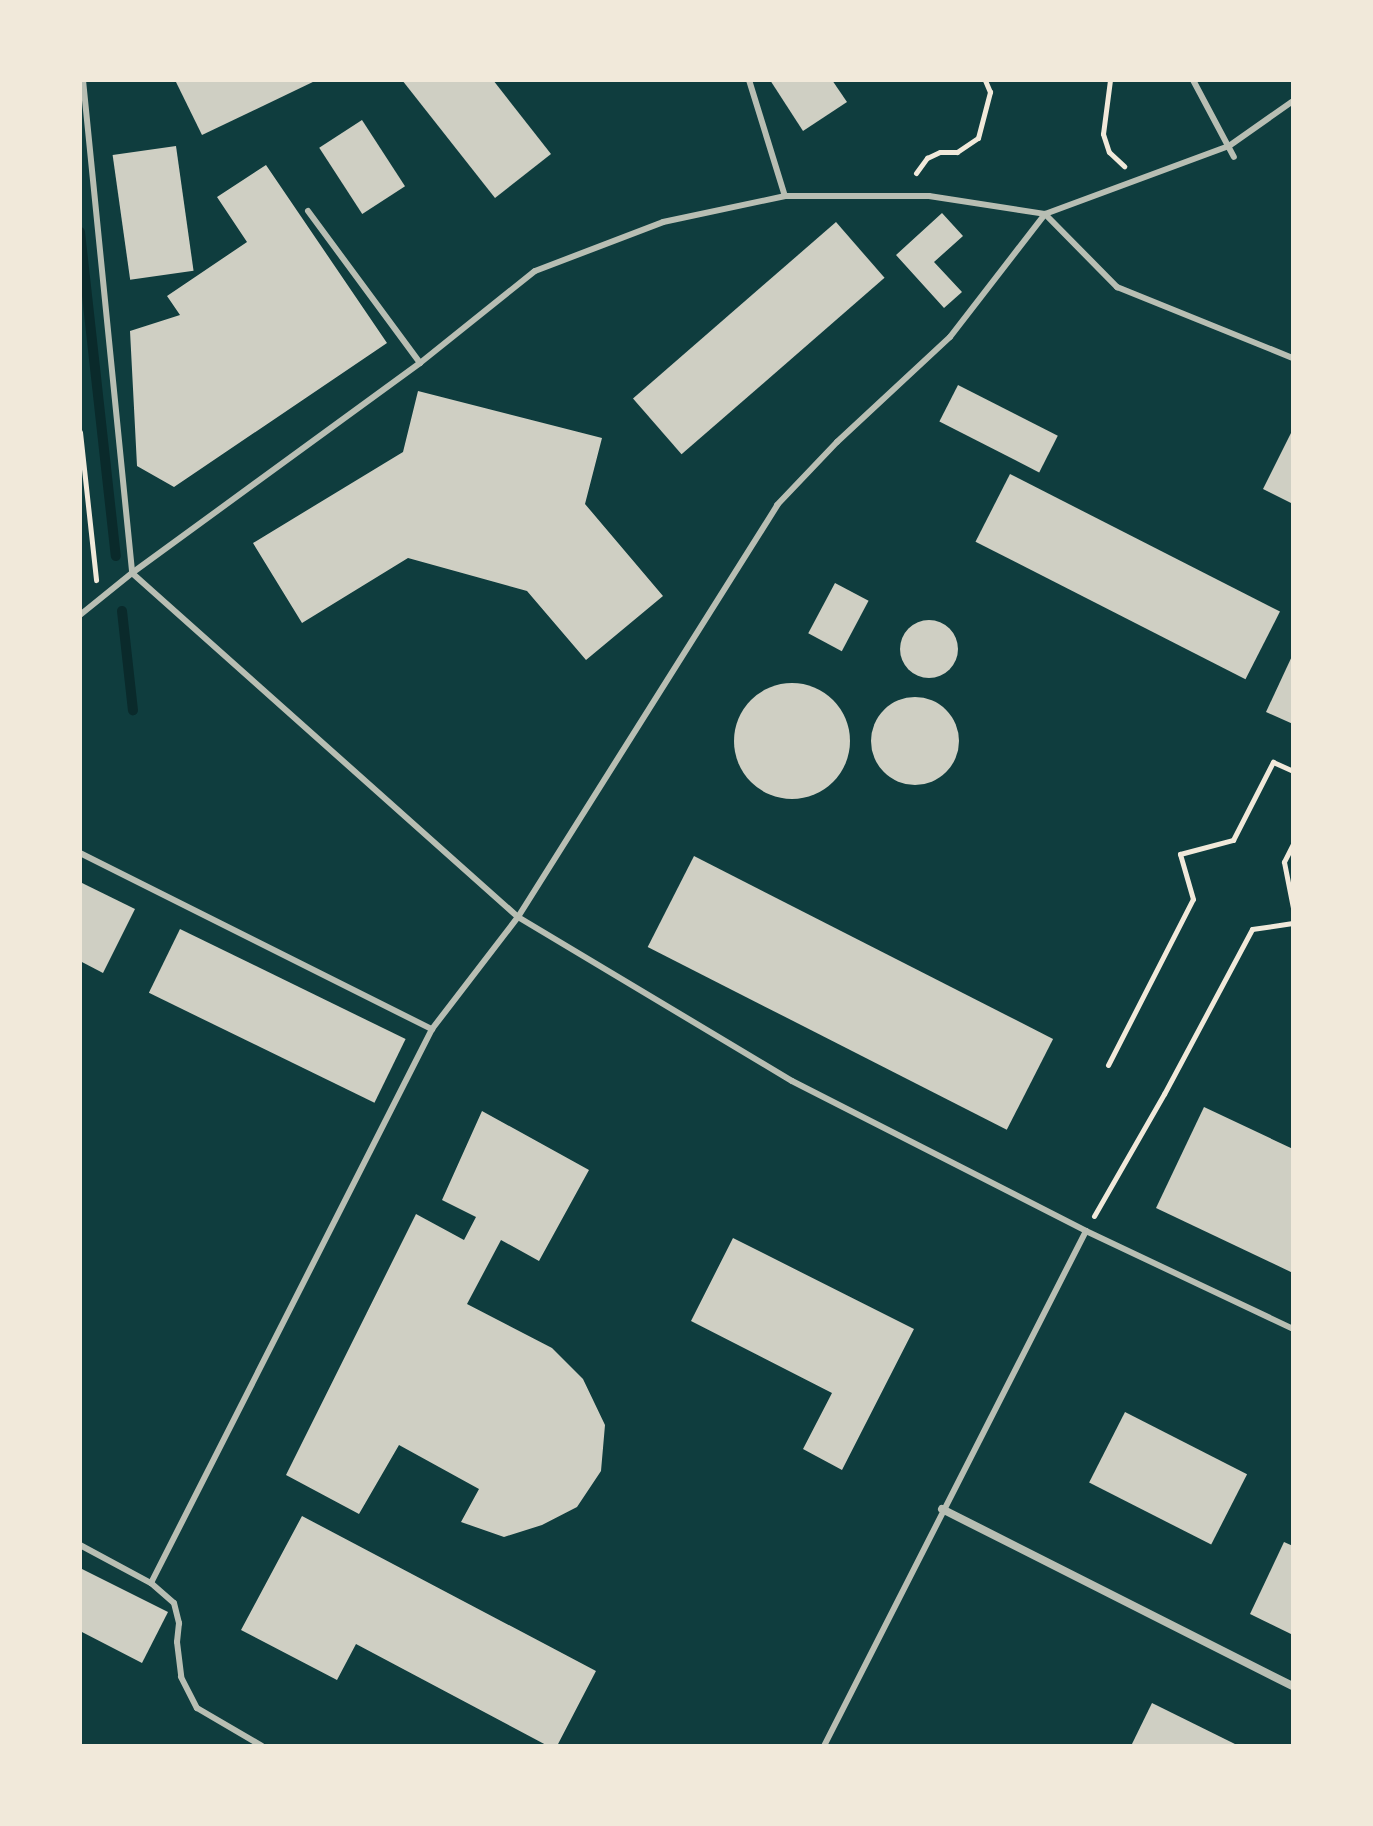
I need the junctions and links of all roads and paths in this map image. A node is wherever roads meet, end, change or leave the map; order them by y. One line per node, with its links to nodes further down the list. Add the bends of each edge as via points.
1 (83, 80): 17 (lane)
2 (749, 80): 11 (lane)
3 (985, 80): 9 (path, via 990,92 978,138 957,152 927,158)
4 (1110, 80): 10 (path, via 1103,134 1113,157)
5 (1193, 80): 7 (lane)
6 (1293, 101): 7 (lane)
7 (1229, 146): 8 (lane); 10 (lane)
8 (1234, 157)
9 (916, 173)
10 (1141, 179): 13 (lane)
11 (785, 196): 13 (lane, via 929,196); 15 (lane, via 663,222 535,271)
12 (308, 211): 15 (lane)
13 (1045, 214): 14 (lane, via 1117,287); 24 (lane, via 950,337 777,505)
14 (1293, 358)
15 (420, 363): 17 (lane)
16 (80, 432): 18 (path)
17 (132, 573): 18 (lane); 24 (lane)
18 (98, 601): 19 (lane)
19 (80, 615)
20 (1293, 771): 27 (path, via 1273,762 1233,840 1180,854 1193,899)
21 (1293, 844): 23 (path, via 1284,862)
22 (80, 853): 26 (lane)
23 (1293, 908)
24 (518, 917): 26 (lane); 28 (lane, via 792,1081)
25 (1293, 923): 28 (path, via 1252,929)
26 (432, 1029): 32 (lane)
27 (1108, 1065)
28 (1086, 1231): 29 (lane); 30 (lane)
29 (1293, 1329)
30 (942, 1509): 33 (street); 35 (lane)
31 (80, 1545): 32 (lane)
32 (151, 1583): 34 (lane, via 174,1603 181,1677 197,1708)
33 (1293, 1686)
34 (262, 1746)
35 (824, 1746)

